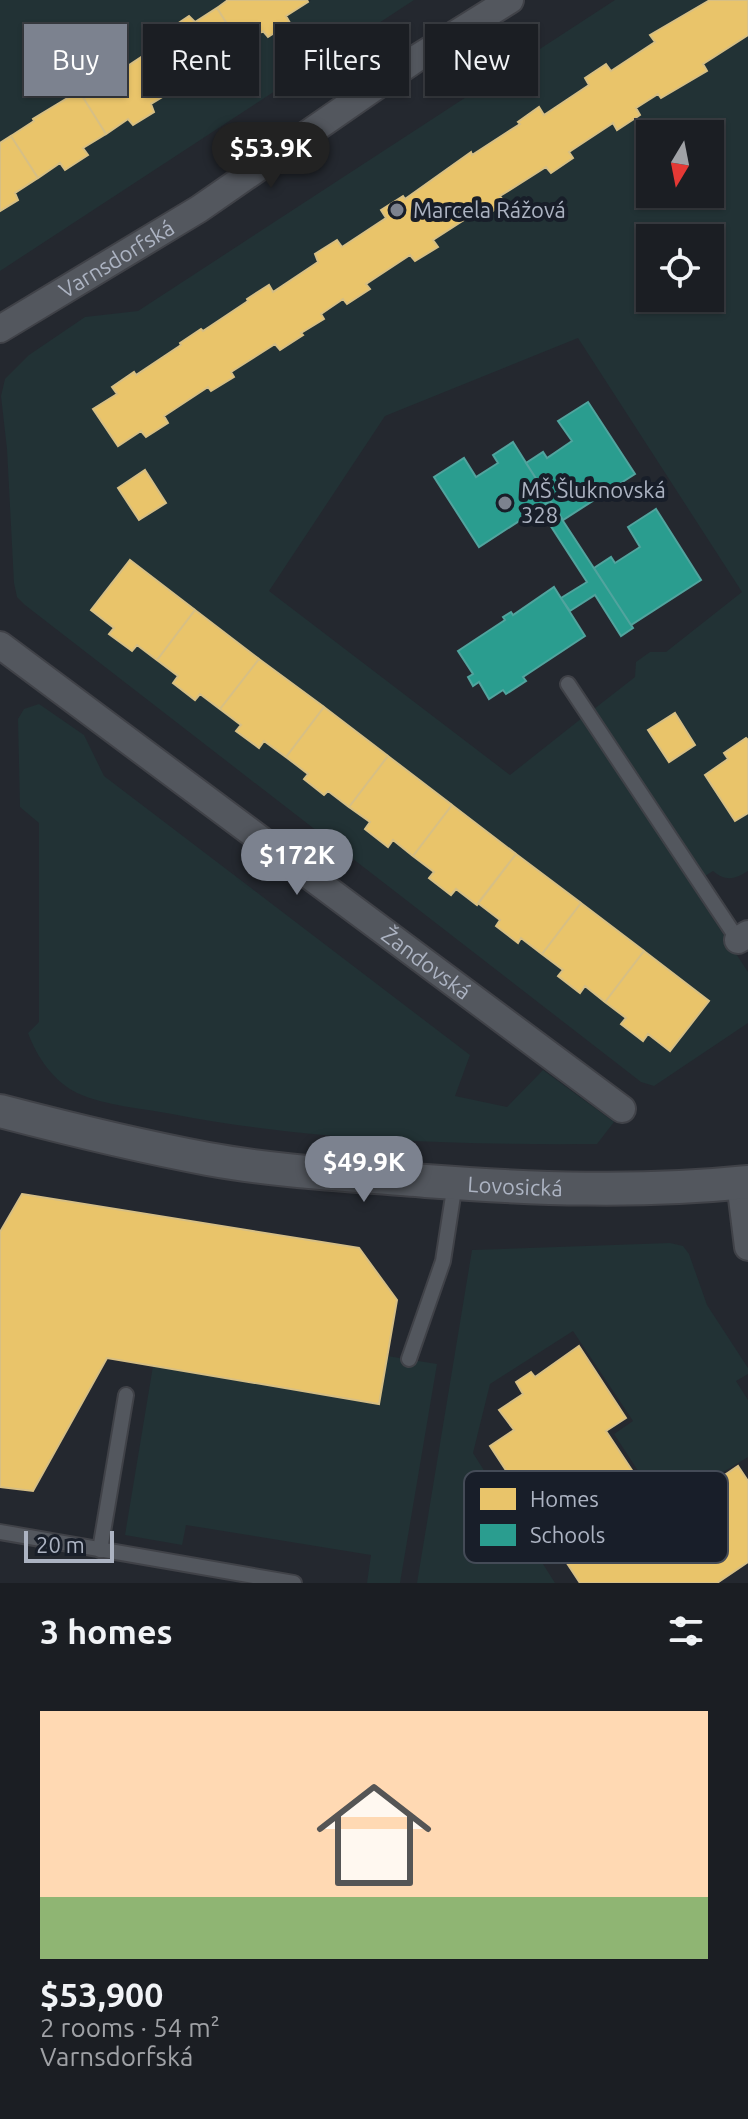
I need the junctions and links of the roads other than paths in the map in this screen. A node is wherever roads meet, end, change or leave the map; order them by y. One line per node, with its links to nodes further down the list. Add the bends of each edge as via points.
1 (510, 0): 2 (street, Varnsdorfská, via 199,209)
2 (0, 329)
3 (0, 645): 6 (street, Žandovská)
4 (568, 684): 5 (lane)
5 (743, 937)
6 (622, 1109)
7 (0, 1111): 9 (street, Lovosická, via 210,1160)
8 (744, 1182): 9 (street, Lovosická, via 528,1189); 10 (street)
9 (455, 1183): 11 (lane, via 443,1261)
10 (748, 1247)
11 (409, 1359)
12 (126, 1395): 14 (lane)
13 (0, 1532): 14 (lane)
14 (100, 1550): 15 (lane)
15 (294, 1583)

